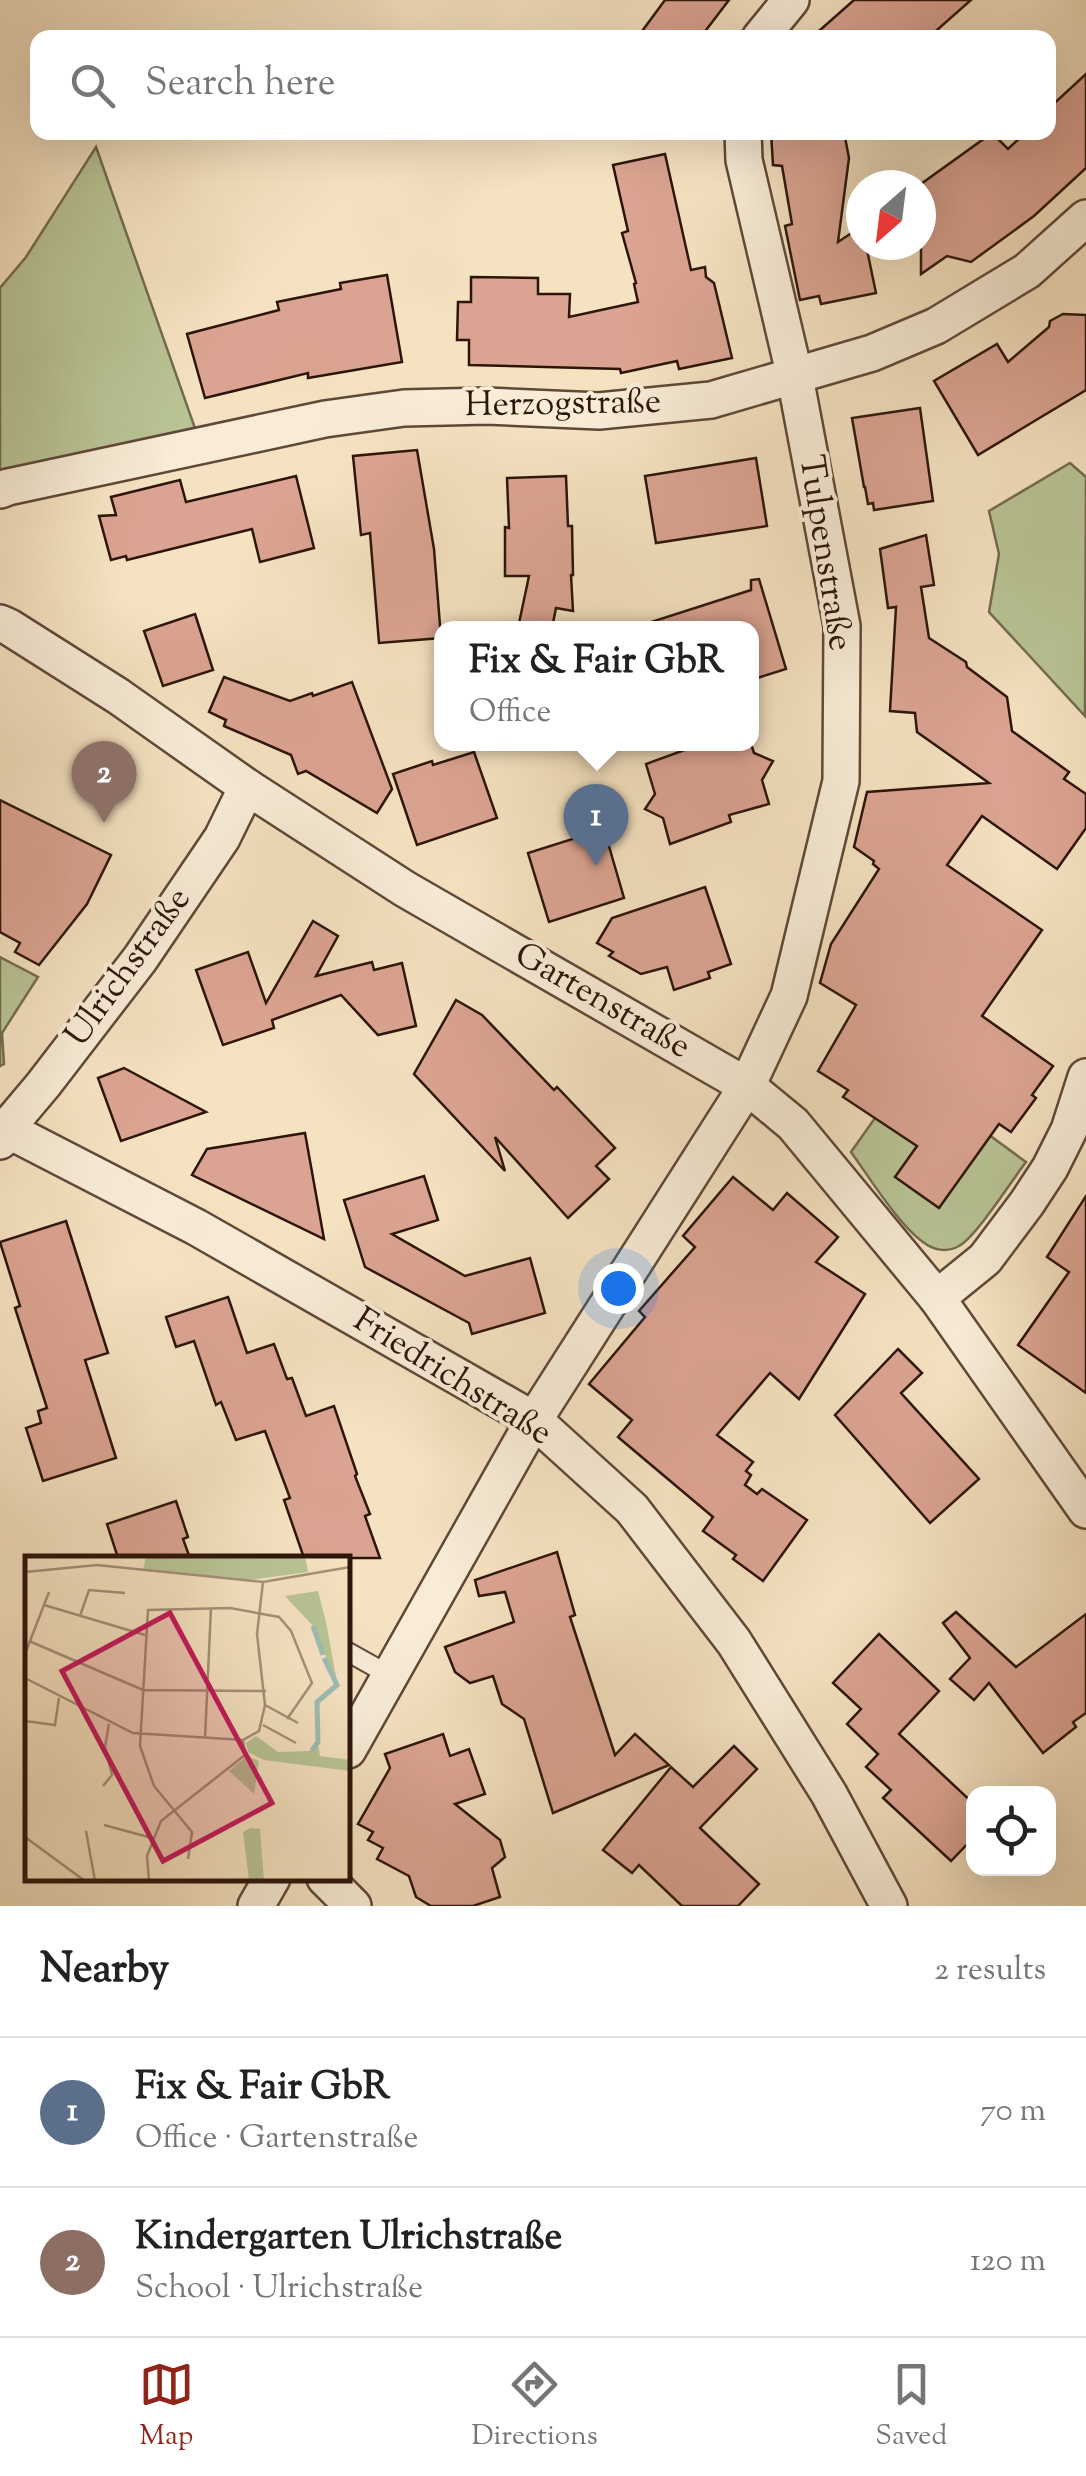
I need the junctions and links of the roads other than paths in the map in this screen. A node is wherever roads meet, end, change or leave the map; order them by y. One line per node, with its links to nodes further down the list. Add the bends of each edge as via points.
1 (791, 0): 2 (street)
2 (767, 30)
3 (743, 140): 5 (street, Tulpenstraße)
4 (1082, 230): 5 (street, Herzogstraße, via 936,326)
5 (794, 377): 6 (street, Herzogstraße, via 711,400 599,411 487,406 325,419); 10 (street, Tulpenstraße, via 842,626 841,781 789,996)
6 (0, 490)
7 (0, 624): 8 (street, Gartenstraße)
8 (247, 786): 10 (street, Gartenstraße, via 405,890); 11 (street, Ulrichstraße, via 222,838 140,959)
9 (1086, 1077): 12 (street, via 1069,1130 1035,1192 985,1258)
10 (747, 1086): 12 (street, Gartenstraße, via 792,1124); 13 (street, Tulpenstraße)
11 (2, 1132): 13 (street, Friedrichstraße, via 196,1227)
12 (937, 1298): 14 (street, Gartenstraße)
13 (534, 1420): 16 (street, Tulpenstraße); 22 (street, Friedrichstraße, via 632,1509 734,1642 829,1794)
14 (1086, 1510)
15 (350, 1653): 16 (lane)
16 (390, 1676): 17 (street, Tulpenstraße)
17 (350, 1746)
18 (270, 1881): 20 (street)
19 (329, 1881): 21 (street)
20 (256, 1906)
21 (354, 1906)
22 (888, 1906)

